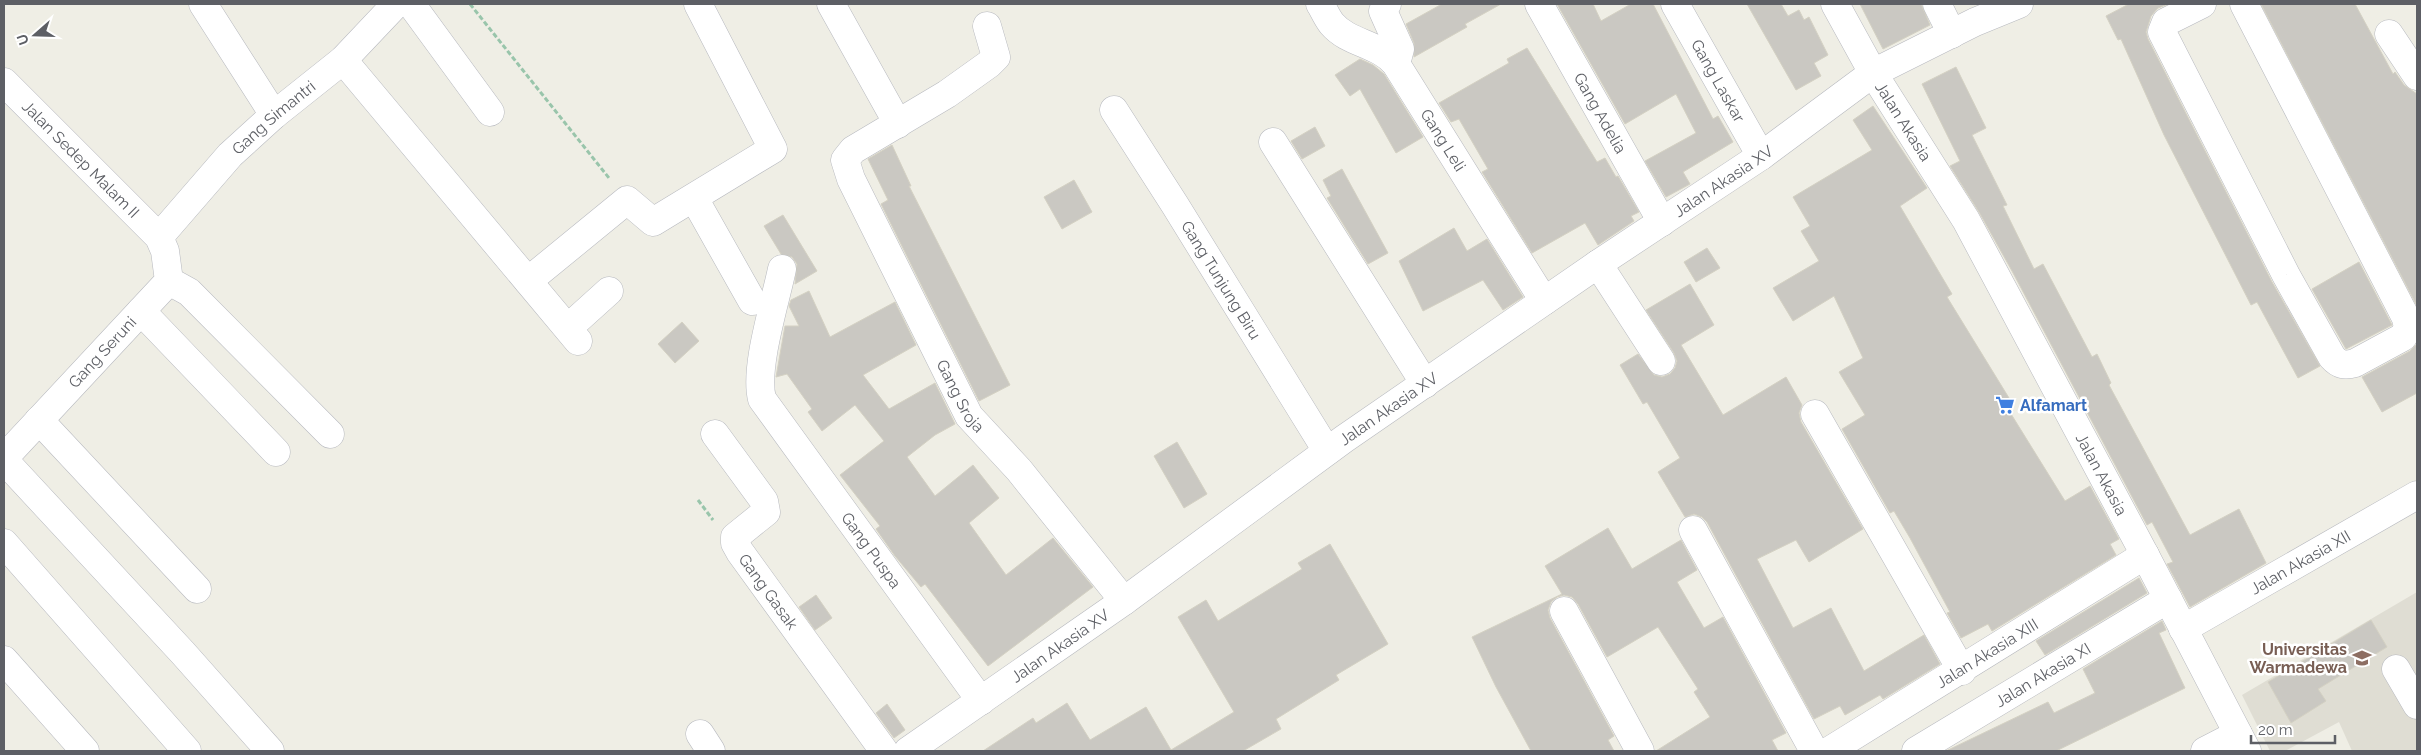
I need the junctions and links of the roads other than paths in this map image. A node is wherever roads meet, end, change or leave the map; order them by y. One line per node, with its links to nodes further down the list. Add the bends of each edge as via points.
1 (204, 4): 25 (street)
2 (396, 4): 18 (street, Gang Simantri)
3 (411, 4): 24 (street)
4 (698, 4): 29 (street, via 773,149)
5 (831, 4): 26 (street)
6 (1320, 4): 19 (street, Gang Leli, via 1333,25 1387,53)
7 (1387, 4): 19 (street, via 1383,11 1400,49)
8 (1539, 4): 30 (street, Gang Adelia)
9 (1675, 4): 28 (street, Gang Laskar)
10 (1835, 4): 21 (street, Jalan Akasia)
11 (1937, 4): 16 (street)
12 (2018, 4): 16 (street, Jalan Akasia XV)
13 (2199, 4): 14 (street, via 2166,22 2162,32 2286,274 2332,357 2347,366 2403,337 2408,328 2406,318)
14 (2244, 4)
15 (987, 26): 26 (street, via 996,57 947,94)
16 (1952, 34): 21 (street, Jalan Akasia XV)
17 (2388, 34): 20 (street)
18 (343, 60): 25 (street, Gang Simantri); 34 (street)
19 (1396, 64): 38 (street, Gang Leli)
20 (2415, 68)
21 (1874, 74): 28 (street, Jalan Akasia XV); 52 (street, Jalan Akasia, via 1966,220)
22 (7, 91): 31 (street, Jalan Sedep Malam II)
23 (1114, 110): 46 (street, Gang Tunjung Biru)
24 (490, 112)
25 (274, 115): 31 (street, Gang Simantri, via 230,155)
26 (898, 124): 55 (street, Gang Sroja, via 853,150 845,160 851,179 968,416 1019,470)
27 (1274, 142): 41 (street)
28 (1761, 156): 30 (street, Jalan Akasia XV)
29 (694, 198): 34 (street, via 653,222 627,200); 37 (street)
30 (1662, 222): 32 (street, Jalan Akasia XV)
31 (159, 236): 35 (street, via 165,251)
32 (1598, 264): 38 (street, Jalan Akasia XV); 40 (street)
33 (782, 269): 61 (street, Gang Puspa, via 761,366 759,388 762,399)
34 (528, 280): 36 (street, via 573,334)
35 (169, 281): 39 (street, Gang Seruni); 44 (street, via 189,292)
36 (609, 291)
37 (752, 301)
38 (1544, 301): 41 (street, Jalan Akasia XV)
39 (141, 311): 43 (street, Gang Seruni); 47 (street)
40 (1661, 361)
41 (1425, 384): 46 (street, Jalan Akasia XV)
42 (1815, 414): 60 (street)
43 (39, 420): 48 (street, Gang Seruni); 53 (street)
44 (330, 434)
45 (715, 434): 67 (street, Gang Gasak, via 766,508 762,517 735,536 735,543)
46 (1327, 451): 55 (street, Jalan Akasia XV)
47 (276, 452)
48 (4, 459): 66 (street)
49 (2417, 495): 57 (street, Jalan Akasia XII)
50 (1693, 530): 70 (street)
51 (4, 543): 65 (street)
52 (2146, 555): 54 (street, Jalan Akasia); 60 (street, Jalan Akasia XIII)
53 (197, 589)
54 (2168, 599): 57 (street, Jalan Akasia); 72 (street, Jalan Akasia XI)
55 (1124, 601): 61 (street, Jalan Akasia XV)
56 (1564, 611): 69 (street)
57 (2183, 629): 63 (street, Jalan Akasia)
58 (4, 660): 64 (street)
59 (2396, 668): 62 (street)
60 (1962, 671): 71 (street, Jalan Akasia XIII)
61 (981, 701): 68 (street, Jalan Akasia XV)
62 (2417, 705)
63 (2243, 742): 73 (street)
64 (85, 751)
65 (187, 751)
66 (270, 751)
67 (884, 751)
68 (908, 751)
69 (1640, 751)
70 (1814, 751)
71 (1829, 751)
72 (1916, 751)
73 (2204, 751)

